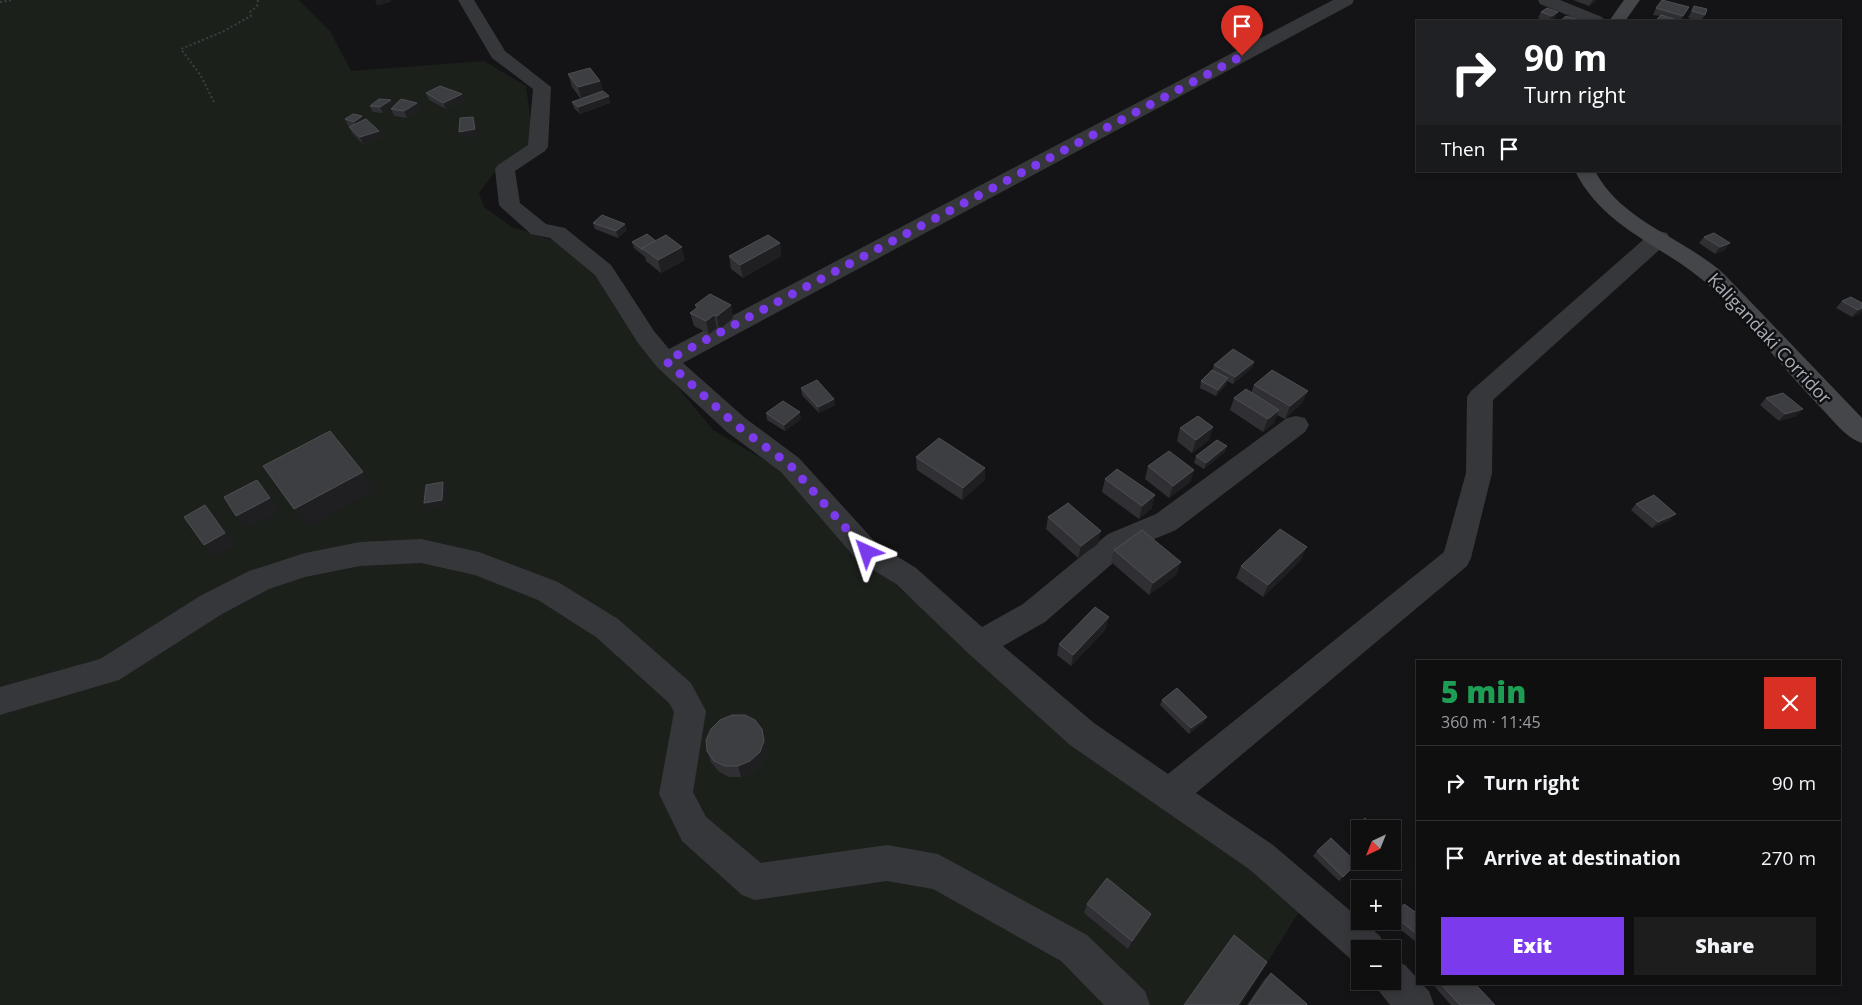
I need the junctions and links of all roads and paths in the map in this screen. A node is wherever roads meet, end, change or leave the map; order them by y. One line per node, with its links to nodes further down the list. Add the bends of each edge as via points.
1 (13, 0): 7 (path)
2 (258, 0): 10 (path, via 250,12 251,16 181,49 196,68)
3 (466, 0): 13 (street, via 498,54 542,87 538,147 504,169 510,205 539,229 557,233 603,270 646,337)
4 (1346, 0): 13 (street)
5 (1546, 0): 8 (street)
6 (1632, 0): 9 (main road)
7 (0, 2)
8 (1594, 20)
9 (1618, 20)
10 (214, 102)
11 (1585, 172): 12 (main road, Kaligandaki Corridor, via 1590,185 1604,200 1628,220)
12 (1659, 238): 15 (main road, Kaligandaki Corridor, via 1706,270 1820,393); 18 (street, via 1480,397 1479,473 1457,558)
13 (666, 361): 16 (street, via 736,425 790,465 867,552 906,576)
14 (1296, 425): 16 (street, via 1166,522 1118,542 1034,613)
15 (1862, 433)
16 (979, 644): 18 (street, via 1082,734)
17 (0, 701): 21 (street, via 108,670 219,601 259,580 305,566 360,554 421,551 479,564 548,591 607,628 680,693 690,711 676,794 694,829 755,882 887,863 938,872 1074,948)
18 (1169, 794): 19 (street, via 1261,857)
19 (1357, 940)
20 (1401, 989): 22 (street)
21 (1131, 1005)
22 (1415, 1005)

